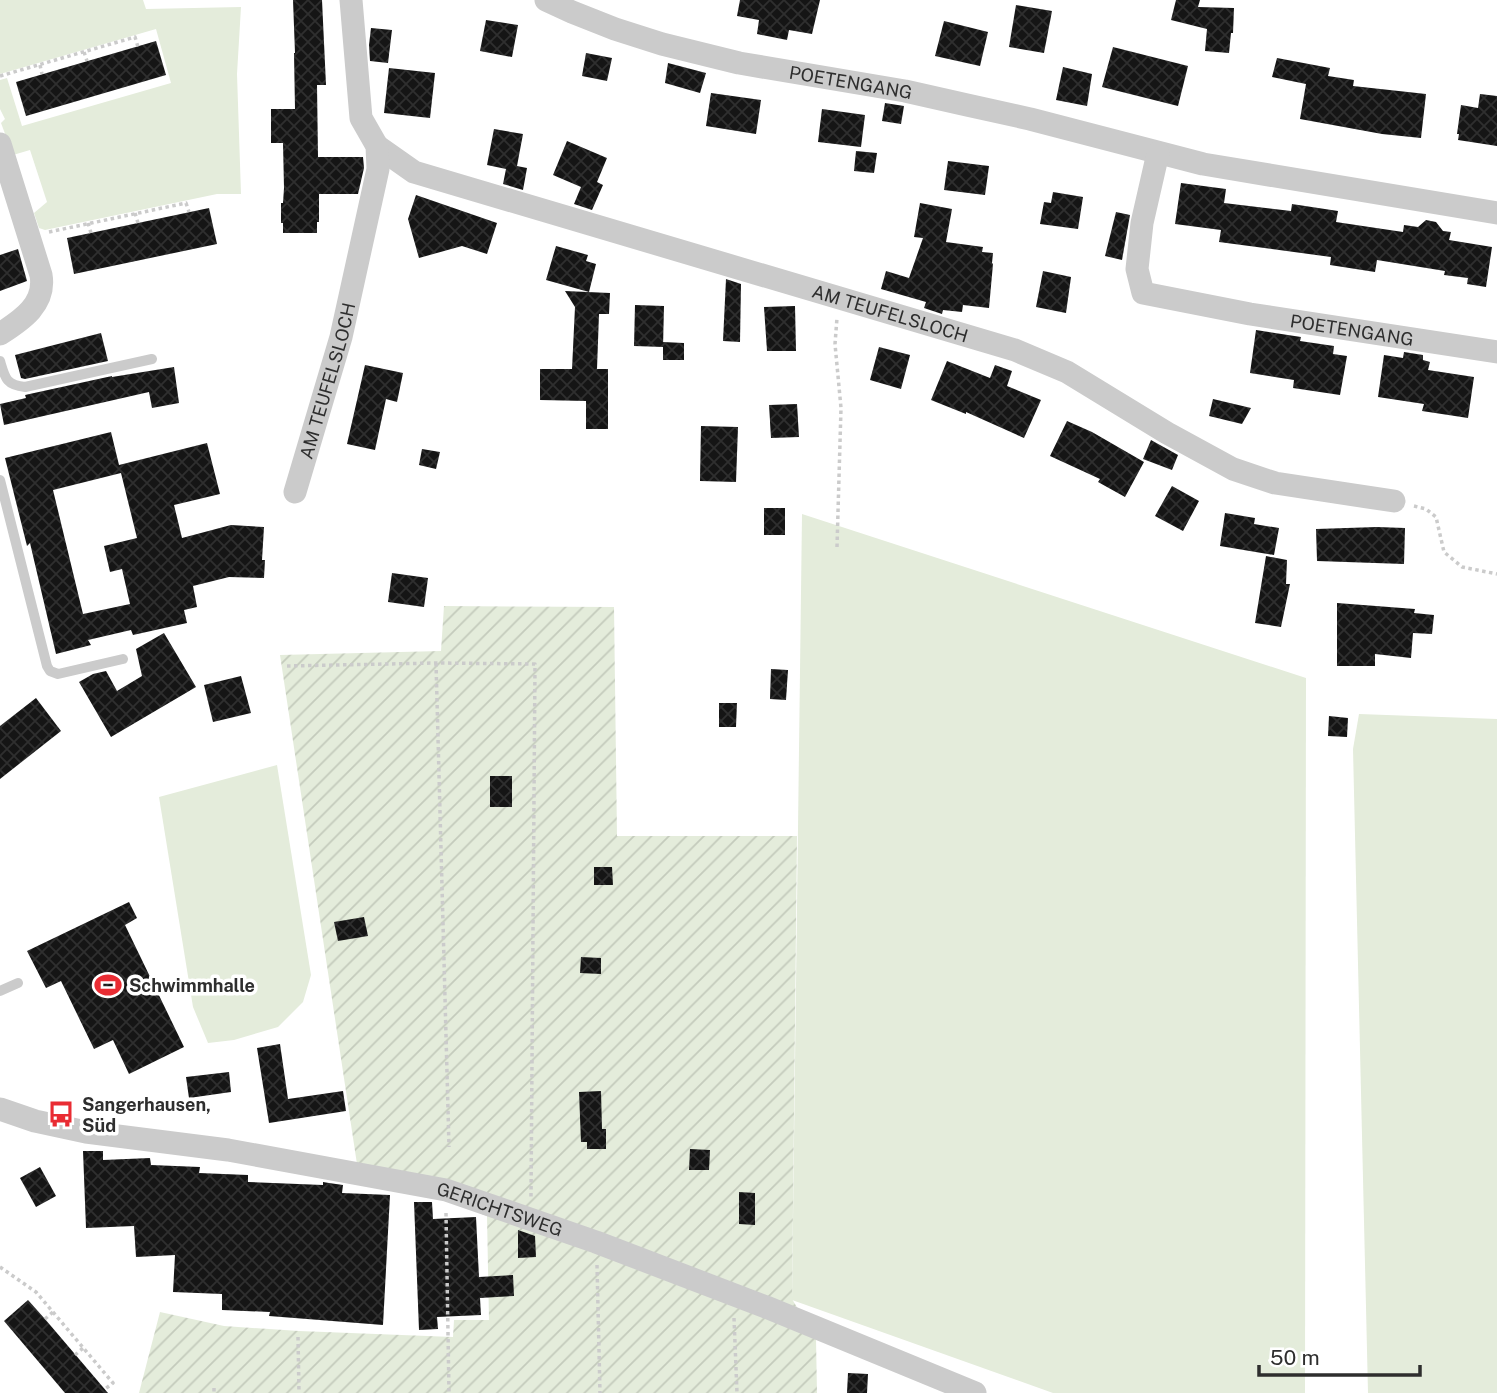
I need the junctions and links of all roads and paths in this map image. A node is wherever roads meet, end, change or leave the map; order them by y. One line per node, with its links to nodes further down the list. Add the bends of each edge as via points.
1 (351, 0): 10 (street, AM TEUFELSLOCH, via 361,118)
2 (546, 0): 11 (street, POETENGANG, via 615,29 739,63 967,105)
3 (138, 47): 4 (path, via 135,37)
4 (84, 52): 5 (path); 6 (path)
5 (87, 61)
6 (40, 65): 7 (path); 8 (path)
7 (43, 74)
8 (0, 76)
9 (0, 144): 18 (street)
10 (377, 146): 19 (street, AM TEUFELSLOCH, via 414,172); 25 (street, AM TEUFELSLOCH, via 379,169 341,337)
11 (1158, 153): 14 (street, POETENGANG); 21 (street, POETENGANG, via 1137,269 1143,293)
12 (189, 212): 13 (path, via 186,203)
13 (135, 213): 15 (path); 16 (path)
14 (1497, 213)
15 (88, 223): 17 (path); 18 (path)
16 (138, 223)
17 (91, 233)
18 (29, 236): 20 (street, via 42,278 41,294 21,320)
19 (839, 299): 26 (street, AM TEUFELSLOCH, via 1015,350 1067,372 1233,469 1275,483); 27 (path, via 835,344 841,408)
20 (0, 334)
21 (1497, 352)
22 (152, 359): 23 (lane, via 26,387 9,382)
23 (0, 361)
24 (0, 480): 29 (lane, via 50,671 58,674)
25 (295, 492)
26 (1394, 501): 28 (path, via 1426,509 1436,517 1444,552 1462,567)
27 (837, 547)
28 (1497, 574)
29 (122, 659)
30 (436, 663): 31 (path); 35 (path); 37 (path, via 535,664)
31 (287, 666)
32 (18, 983): 33 (lane)
33 (0, 991)
34 (0, 1109): 36 (street, GERICHTSWEG, via 86,1132 228,1150)
35 (449, 1147)
36 (446, 1190): 37 (street, GERICHTSWEG); 48 (path)
37 (531, 1218): 38 (street, GERICHTSWEG)
38 (596, 1242): 40 (street, GERICHTSWEG); 49 (path)
39 (1, 1269): 41 (path, via 36,1292)
40 (734, 1295): 50 (path); 51 (street, GERICHTSWEG)
41 (53, 1312): 42 (path); 44 (path)
42 (45, 1319)
43 (298, 1337): 47 (path)
44 (83, 1348): 45 (path); 46 (path, via 113,1382)
45 (75, 1355)
46 (105, 1389)
47 (299, 1393)
48 (449, 1393)
49 (600, 1393)
50 (737, 1393)
51 (975, 1393)

